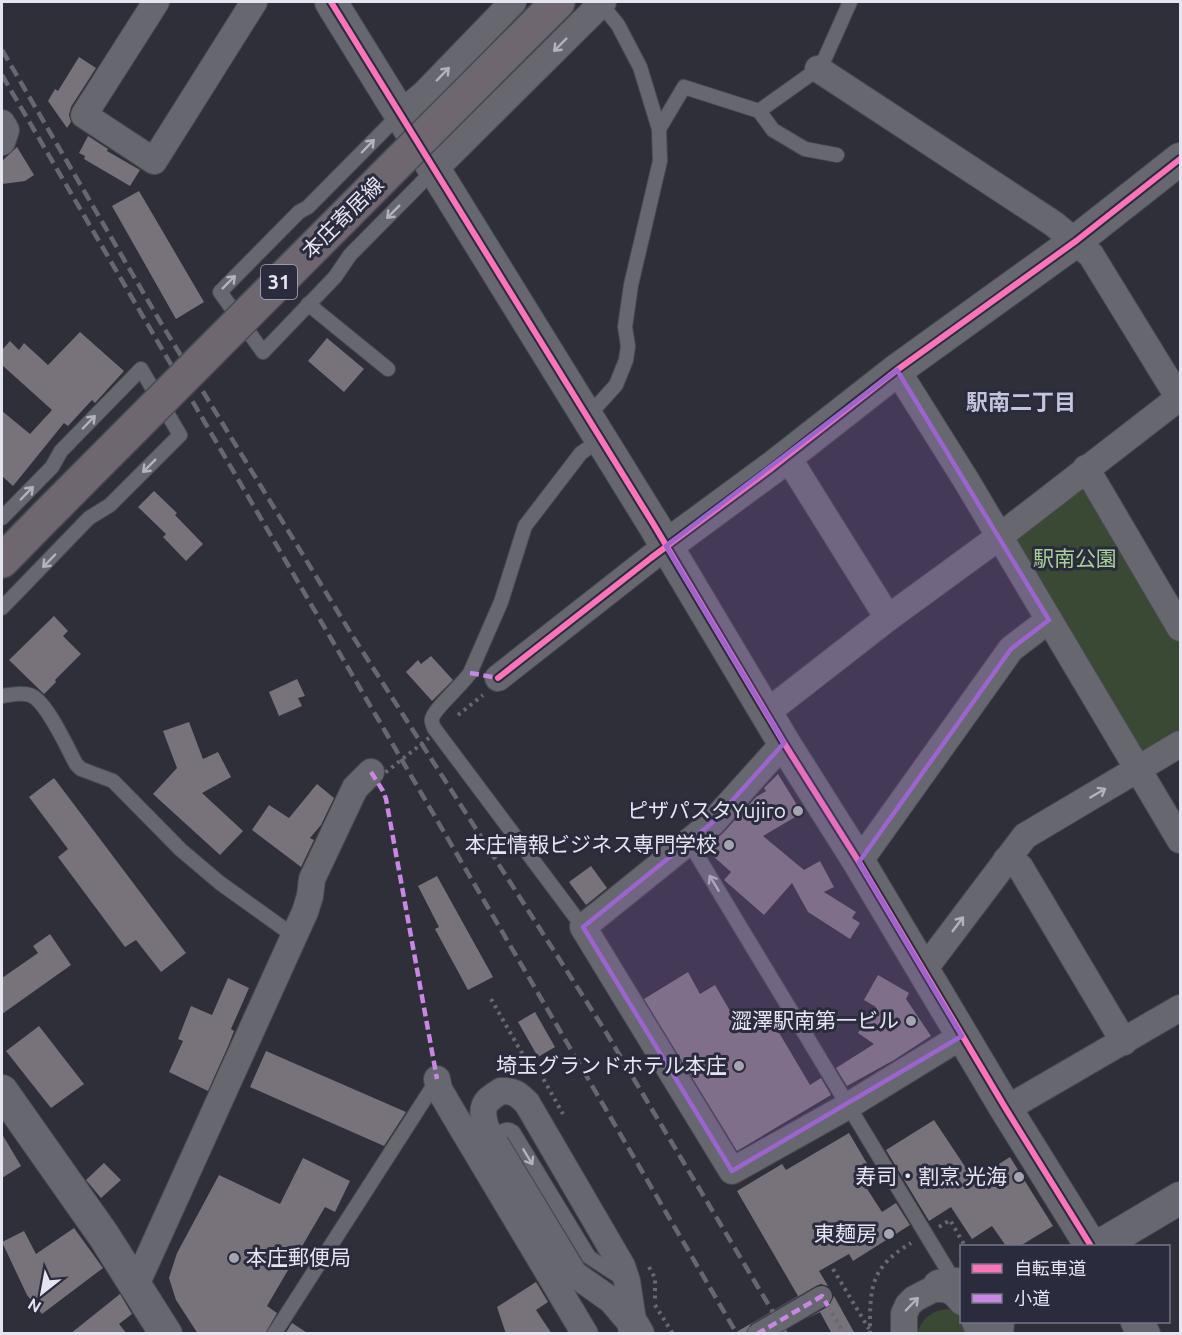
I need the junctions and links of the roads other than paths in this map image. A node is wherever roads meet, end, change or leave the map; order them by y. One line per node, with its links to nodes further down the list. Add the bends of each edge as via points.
1 (156, 2): 2 (street, via 84,115 154,161)
2 (254, 2)
3 (331, 2): 10 (street)
4 (513, 2): 10 (street, one-way to 4)
5 (558, 2): 29 (main road, 本庄寄居線 / 31, bridge)
6 (602, 2): 12 (lane, via 640,67); 16 (street, one-way to 16)
7 (850, 2): 8 (lane)
8 (818, 69): 9 (lane); 17 (street)
9 (759, 111): 12 (lane, via 684,87); 14 (lane, via 773,130 805,149)
10 (400, 114): 16 (street); 18 (lane, one-way to 10, via 263,352 220,292)
11 (2, 123): 13 (street, via 6,130)
12 (659, 129): 22 (lane, via 660,161 627,307 627,360 616,385 597,406)
13 (2, 142)
14 (837, 155)
15 (1180, 159): 17 (street)
16 (434, 170): 18 (lane, one-way to 18); 22 (street)
17 (1076, 241): 20 (street); 21 (street, via 1091,255)
18 (308, 304): 19 (lane)
19 (388, 369)
20 (897, 370): 24 (street); 27 (street)
21 (1180, 398): 25 (street)
22 (584, 413): 23 (street)
23 (600, 440): 28 (street); 45 (lane, via 581,453 525,526 501,602 470,673 431,720)
24 (787, 456): 28 (street); 31 (street)
25 (1086, 468): 27 (street); 33 (street)
26 (2, 518): 30 (lane, one-way to 30, via 141,369 180,435 110,505 89,518)
27 (999, 537): 31 (street); 32 (street)
28 (666, 546): 34 (street); 36 (street)
29 (2, 561)
30 (2, 608)
31 (888, 618): 36 (street)
32 (1049, 620): 39 (street); 44 (street, via 1011,649)
33 (1180, 628)
34 (492, 685)
35 (2, 696): 46 (lane, via 36,697 81,769 113,781 181,850)
36 (765, 712): 37 (street)
37 (784, 743): 42 (street, via 712,823); 44 (street)
38 (1180, 744): 39 (street)
39 (1139, 768): 41 (street); 43 (street, one-way to 39, via 1025,836)
40 (366, 782): 46 (street, via 355,788 312,879 310,896)
41 (1180, 840)
42 (689, 842): 45 (street); 53 (lane, one-way to 42)
43 (1006, 860): 47 (street, one-way to 43); 50 (street, via 1020,867)
44 (859, 862): 47 (street)
45 (583, 927): 53 (street, via 732,1171)
46 (294, 936): 62 (street)
47 (923, 971): 49 (street)
48 (1180, 1008): 50 (street)
49 (962, 1036): 53 (street); 54 (street)
50 (1124, 1042): 54 (street)
51 (437, 1079): 64 (lane); 65 (street, via 439,1089)
52 (2, 1091): 62 (street, via 104,1236)
53 (848, 1106): 60 (lane)
54 (1006, 1109): 57 (street)
55 (496, 1145): 59 (lane, one-way to 59, via 498,1134 509,1129 513,1132 589,1257); 59 (street, via 486,1128 483,1107 489,1098 510,1091 527,1103); 63 (street, via 574,1274 611,1300)
56 (1180, 1198): 58 (street)
57 (1090, 1245)
58 (1101, 1245)
59 (627, 1281): 63 (street)
60 (955, 1290): 67 (street, one-way to 60, via 903,1314 914,1299)
61 (825, 1301): 66 (street, bridge)
62 (150, 1316)
63 (636, 1330)
64 (274, 1334)
65 (585, 1334)
66 (757, 1334)
67 (904, 1334)

